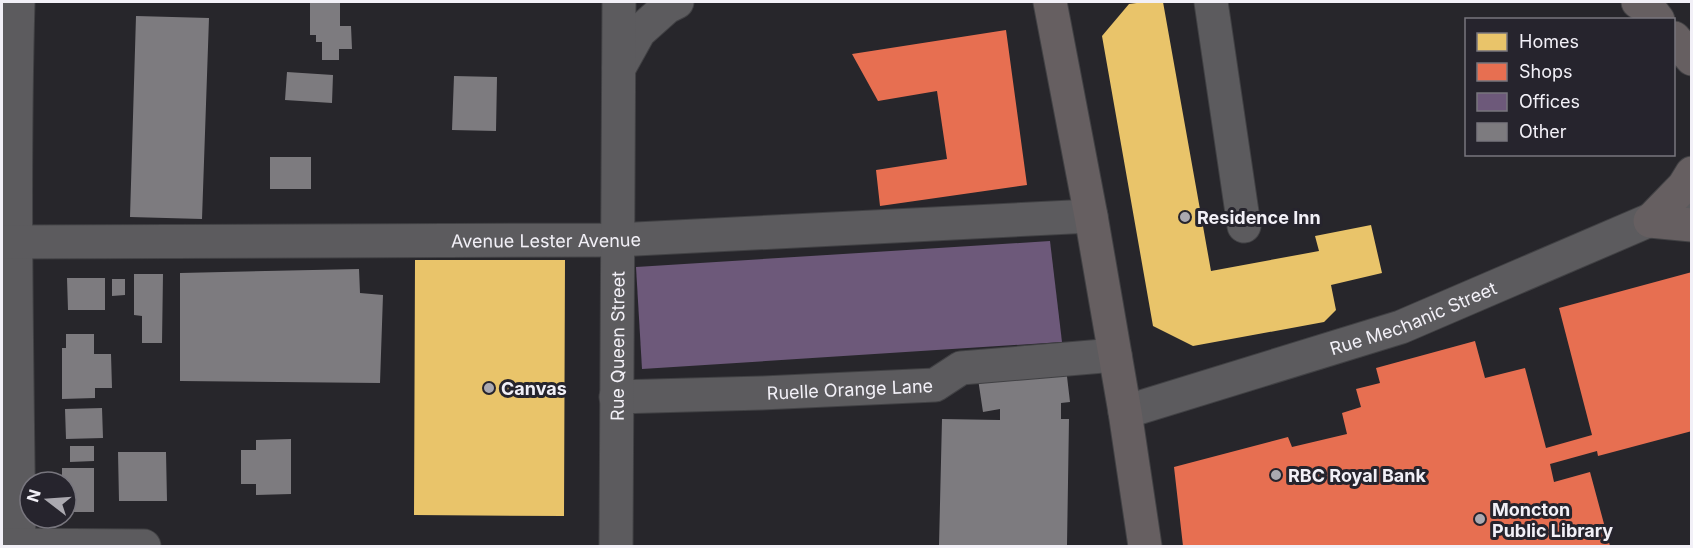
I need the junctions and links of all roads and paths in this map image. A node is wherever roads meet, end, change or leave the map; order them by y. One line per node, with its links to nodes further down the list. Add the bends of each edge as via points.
1 (18, 2): 16 (street)
2 (619, 2): 8 (street, Rue Queen Street)
3 (677, 2): 8 (street, via 639,32)
4 (1050, 2): 11 (main road)
5 (1211, 2): 14 (street)
6 (1638, 2): 7 (main road)
7 (1656, 18)
8 (618, 69): 15 (street, Rue Queen Street)
9 (1692, 173): 12 (main road)
10 (1692, 202): 12 (street, Rue Mechanic Street)
11 (1091, 216): 15 (street, Avenue Lester Avenue); 17 (main road)
12 (1650, 221): 13 (main road); 19 (street, Rue Mechanic Street, via 1401,327)
13 (1692, 225)
14 (1244, 226)
15 (616, 240): 16 (street, Avenue Lester Avenue); 18 (street, Rue Queen Street)
16 (9, 242): 20 (street)
17 (1115, 355): 18 (street, Ruelle Orange Lane, via 961,368 935,385); 19 (main road)
18 (616, 397): 23 (street, Rue Queen Street)
19 (1125, 412): 24 (main road)
20 (10, 545): 21 (street)
21 (84, 546): 22 (street)
22 (144, 546)
23 (616, 546)
24 (1145, 546)

